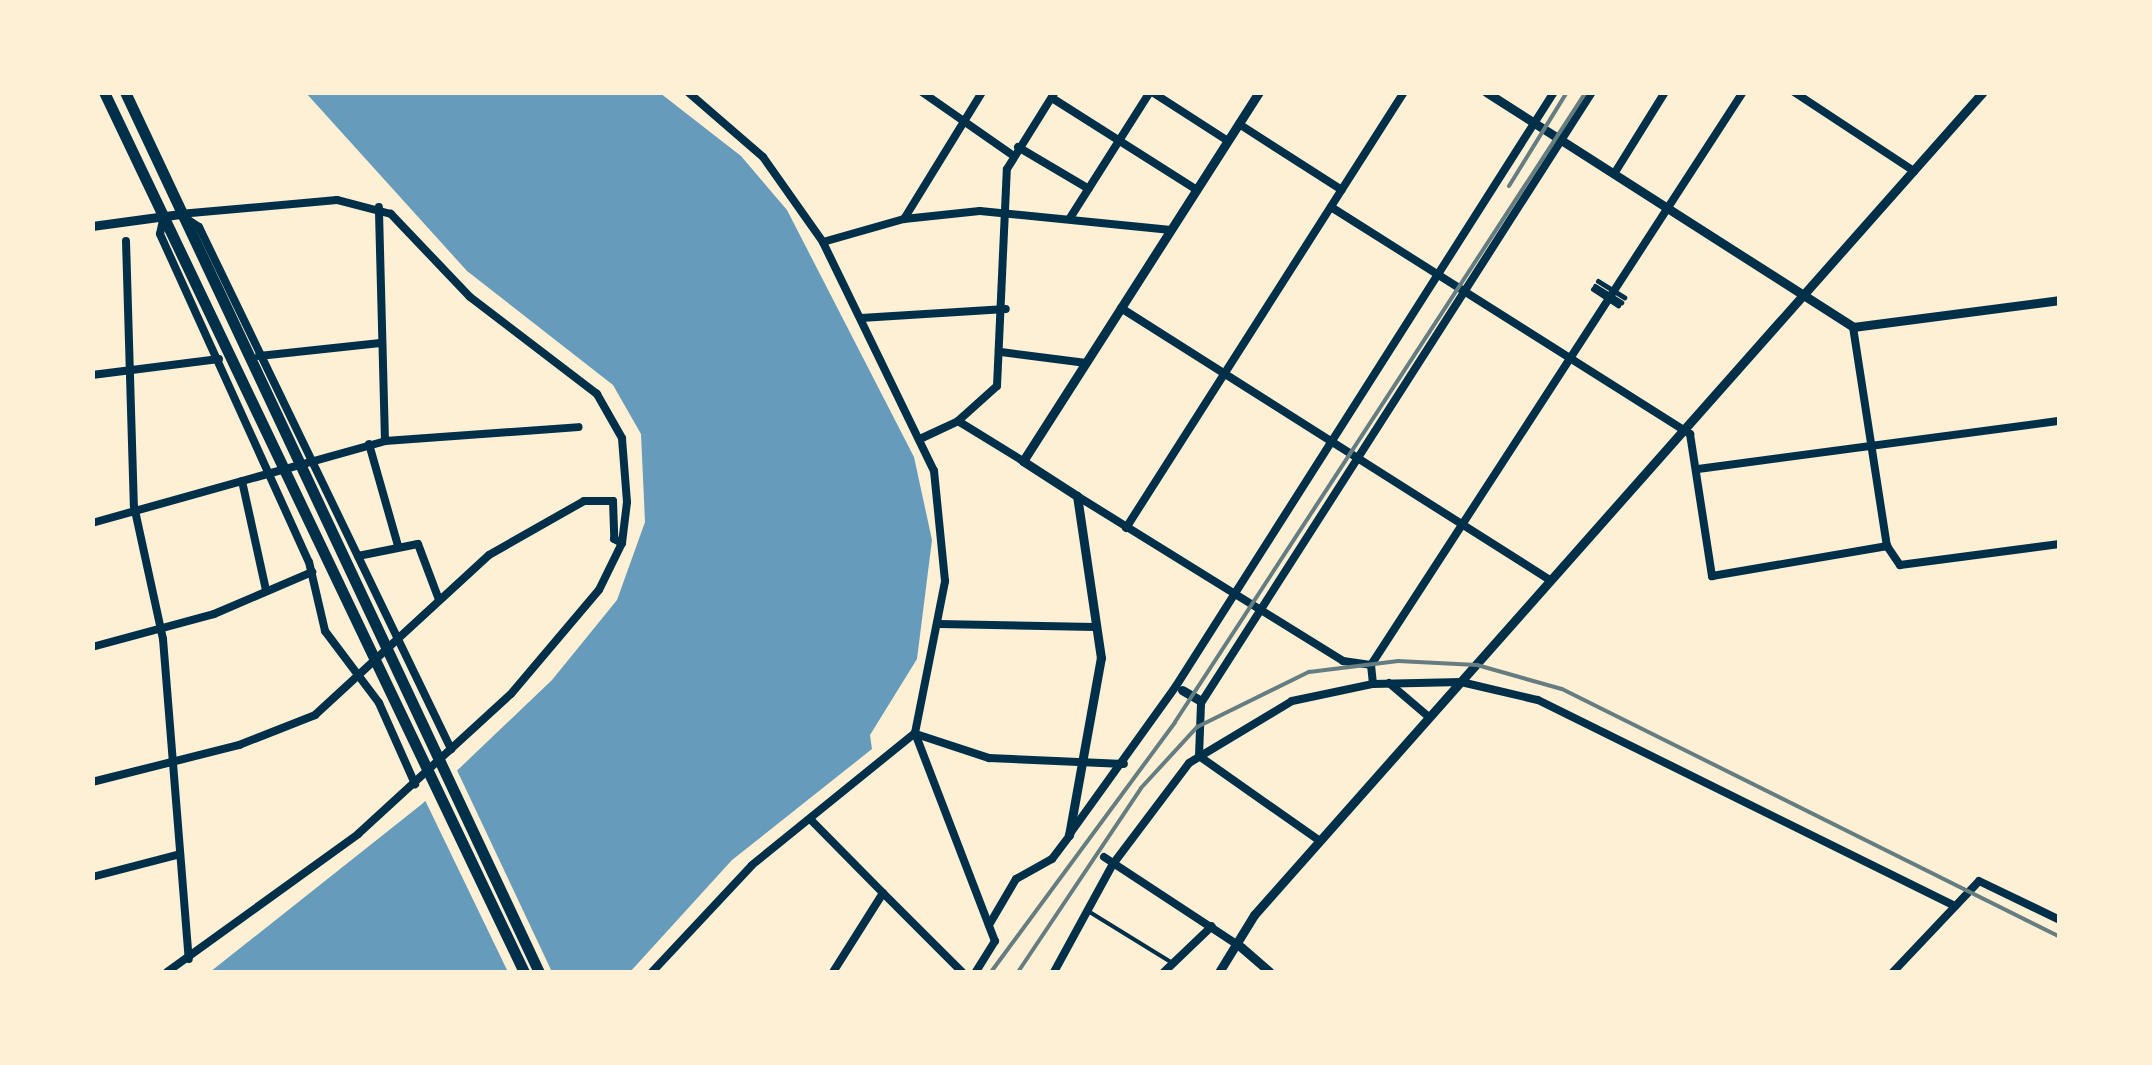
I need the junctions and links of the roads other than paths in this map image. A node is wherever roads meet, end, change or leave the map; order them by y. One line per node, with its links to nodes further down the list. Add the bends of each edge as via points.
1 (104, 92): 34 (main road)
2 (125, 92): 33 (main road)
3 (922, 92): 19 (street)
4 (982, 92): 19 (street)
5 (1151, 92): 20 (street); 22 (street)
6 (1259, 92): 17 (street)
7 (1404, 92): 28 (street)
8 (1486, 92): 18 (street)
9 (1554, 92): 18 (street)
10 (1592, 92): 21 (street)
11 (1665, 92): 25 (street)
12 (1743, 92): 31 (street)
13 (1794, 92): 24 (street)
14 (1983, 92): 24 (street)
15 (691, 94): 40 (street, via 780,175)
16 (1054, 95): 22 (street); 23 (street)
17 (1239, 124): 20 (street); 28 (street)
18 (1534, 124): 21 (street); 42 (street)
19 (962, 126): 23 (street); 36 (street)
20 (1228, 140): 27 (street)
21 (1561, 140): 25 (street); 44 (street)
22 (1118, 142): 26 (street); 27 (street)
23 (1014, 150): 26 (street); 32 (street)
24 (1914, 170): 45 (street)
25 (1614, 174): 31 (street)
26 (1089, 189): 35 (street)
27 (1197, 190): 38 (street)
28 (1342, 190): 30 (street)
29 (378, 207): 33 (street, via 322,201); 51 (street); 80 (street, via 610,411 627,470)
30 (1332, 207): 42 (street); 58 (street)
31 (1666, 208): 45 (street); 55 (street)
32 (1007, 212): 35 (street); 36 (street); 48 (street)
33 (180, 214): 34 (street); 41 (main road); 53 (street, via 199,227)
34 (164, 215): 37 (street); 41 (main road); 54 (street, via 160,234)
35 (1070, 218): 38 (street)
36 (904, 219): 40 (street)
37 (92, 226)
38 (1171, 230): 47 (street)
39 (126, 241): 57 (street)
40 (823, 242): 49 (street)
41 (186, 243): 129 (main road); 130 (main road)
42 (1436, 274): 44 (street); 66 (street)
43 (1599, 285): 43 (street, via 1621,299)
44 (1464, 292): 55 (street); 69 (street)
45 (1802, 295): 50 (street); 63 (street)
46 (2060, 300): 50 (street)
47 (1121, 308): 56 (street); 58 (street)
48 (1006, 309): 49 (street); 52 (street)
49 (861, 318): 64 (street)
50 (1853, 327): 68 (street)
51 (380, 343): 53 (street); 65 (street)
52 (1001, 352): 56 (street); 60 (street, via 997,386)
53 (259, 356): 70 (street)
54 (219, 359): 57 (street); 73 (street)
55 (1570, 359): 63 (street); 78 (street)
56 (1086, 363): 71 (street)
57 (130, 371): 59 (street); 76 (street)
58 (1225, 372): 66 (street); 79 (street)
59 (92, 374)
60 (958, 421): 64 (street); 71 (street)
61 (2060, 421): 68 (street)
62 (578, 427): 65 (street)
63 (1684, 430): 72 (street); 86 (street)
64 (922, 438): 91 (street, via 943,503)
65 (385, 441): 67 (street)
66 (1330, 441): 69 (street); 88 (street)
67 (369, 444): 70 (street); 82 (street)
68 (1867, 447): 72 (street); 83 (street)
69 (1358, 458): 78 (street); 90 (street)
70 (312, 460): 73 (street); 84 (street)
71 (1024, 460): 75 (street)
72 (1698, 469): 83 (street, via 1712,576)
73 (269, 472): 74 (street); 85 (street)
74 (242, 481): 76 (street); 87 (street)
75 (1078, 496): 79 (street); 92 (street)
76 (135, 511): 77 (street); 93 (street)
77 (92, 523)
78 (1467, 527): 86 (street); 96 (street)
79 (1126, 528): 88 (street)
80 (622, 543): 89 (street, via 612,501 584,500 489,556); 105 (street, via 562,640)
81 (2060, 544): 83 (street, via 1900,566)
82 (398, 546): 84 (street); 89 (street, via 418,544)
83 (1887, 546)
84 (358, 556): 94 (street)
85 (312, 572): 87 (street); 97 (street, via 325,631)
86 (1550, 580): 98 (street)
87 (266, 590): 93 (street)
88 (1232, 595): 90 (street); 101 (street)
89 (440, 600): 94 (street)
90 (1260, 610): 96 (street, via 1343,661); 102 (street)
91 (939, 624): 92 (street); 104 (street)
92 (1096, 627): 107 (street, via 1101,663)
93 (161, 629): 95 (street); 108 (street)
94 (399, 641): 97 (street); 105 (street)
95 (92, 646)
96 (1371, 665): 100 (street)
97 (356, 681): 108 (street, via 315,715); 111 (street, via 379,703)
98 (1461, 682): 99 (street); 103 (street); 120 (street, via 1578,718)
99 (1389, 683): 100 (street); 103 (street)
100 (1373, 684): 106 (street, via 1292,700)
101 (1179, 688): 102 (street); 109 (street)
102 (1200, 702): 106 (street)
103 (1430, 717): 114 (street)
104 (914, 733): 107 (street, via 989,758); 112 (street); 123 (street)
105 (451, 749): 111 (street)
106 (1200, 756): 114 (street); 117 (street)
107 (1081, 758): 109 (street); 113 (street)
108 (173, 763): 110 (street); 115 (street)
109 (1124, 764): 113 (street)
110 (92, 782)
111 (414, 784): 126 (street)
112 (810, 819): 119 (street); 131 (street, via 752,865)
113 (1071, 836): 123 (street, via 1052,859 1016,879)
114 (1320, 840): 125 (street, via 1254,914)
115 (180, 854): 118 (street); 126 (street)
116 (1104, 857): 117 (street)
117 (1113, 864): 121 (street); 124 (street)
118 (92, 877)
119 (883, 893): 132 (street); 133 (street)
120 (1952, 905): 122 (street, via 1983,881); 139 (street)
121 (1087, 910): 127 (lane); 135 (street)
122 (2060, 920)
123 (989, 925): 134 (street, via 995,941)
124 (1212, 926): 125 (street); 127 (street)
125 (1241, 947): 137 (street); 138 (street)
126 (189, 960): 128 (street)
127 (1174, 964): 136 (street)
128 (167, 972)
129 (524, 972)
130 (538, 972)
131 (652, 972)
132 (832, 972)
133 (962, 972)
134 (976, 972)
135 (1054, 972)
136 (1164, 972)
137 (1218, 972)
138 (1270, 972)
139 (1893, 972)

